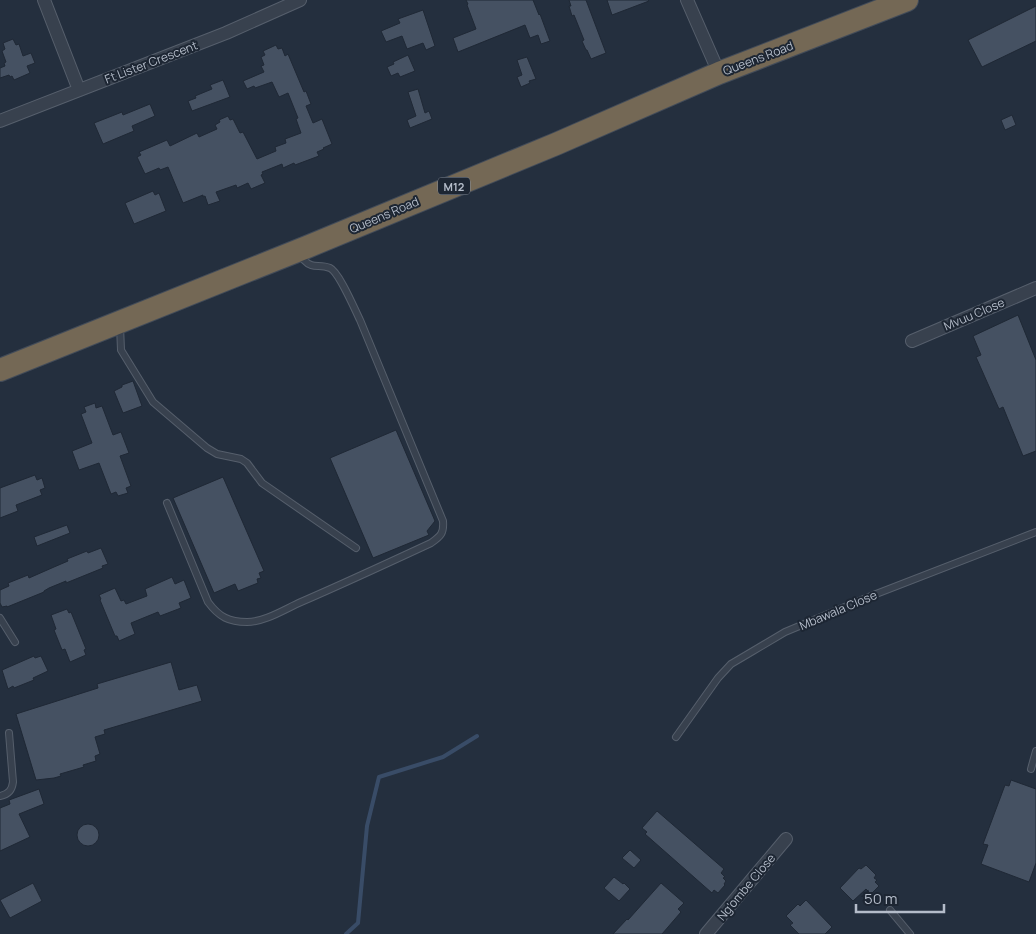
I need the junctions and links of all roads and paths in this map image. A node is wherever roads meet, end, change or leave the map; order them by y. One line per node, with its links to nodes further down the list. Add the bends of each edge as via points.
1 (44, 0): 6 (street)
2 (300, 0): 6 (street, Ft Lister Crescent, via 226,33)
3 (688, 0): 5 (street)
4 (907, 0): 5 (highway, Queens Road / M12)
5 (719, 74): 8 (highway, Queens Road / M12)
6 (79, 90): 7 (street, Ft Lister Crescent)
7 (0, 121)
8 (307, 247): 10 (highway, Queens Road / M12); 13 (lane, via 304,260 312,266 333,270 352,302 444,521 442,534 431,543 261,620 237,621 224,618 208,602)
9 (1036, 288): 11 (street, Mvuu Close)
10 (120, 322): 12 (highway, Queens Road / M12); 15 (lane, via 121,350 153,402 207,448 242,459 262,482)
11 (912, 341)
12 (0, 370)
13 (167, 503)
14 (1036, 532): 19 (lane, Mbawala Close, via 876,594 785,632 753,650 731,664 718,678)
15 (356, 548)
16 (0, 618): 17 (lane)
17 (15, 642)
18 (9, 733): 22 (lane, via 14,782 9,792)
19 (676, 737)
20 (1036, 750): 21 (lane)
21 (1030, 769)
22 (0, 796)
23 (786, 839): 25 (street, Ng'ombe Close)
24 (890, 910): 26 (lane)
25 (706, 934)
26 (910, 934)

